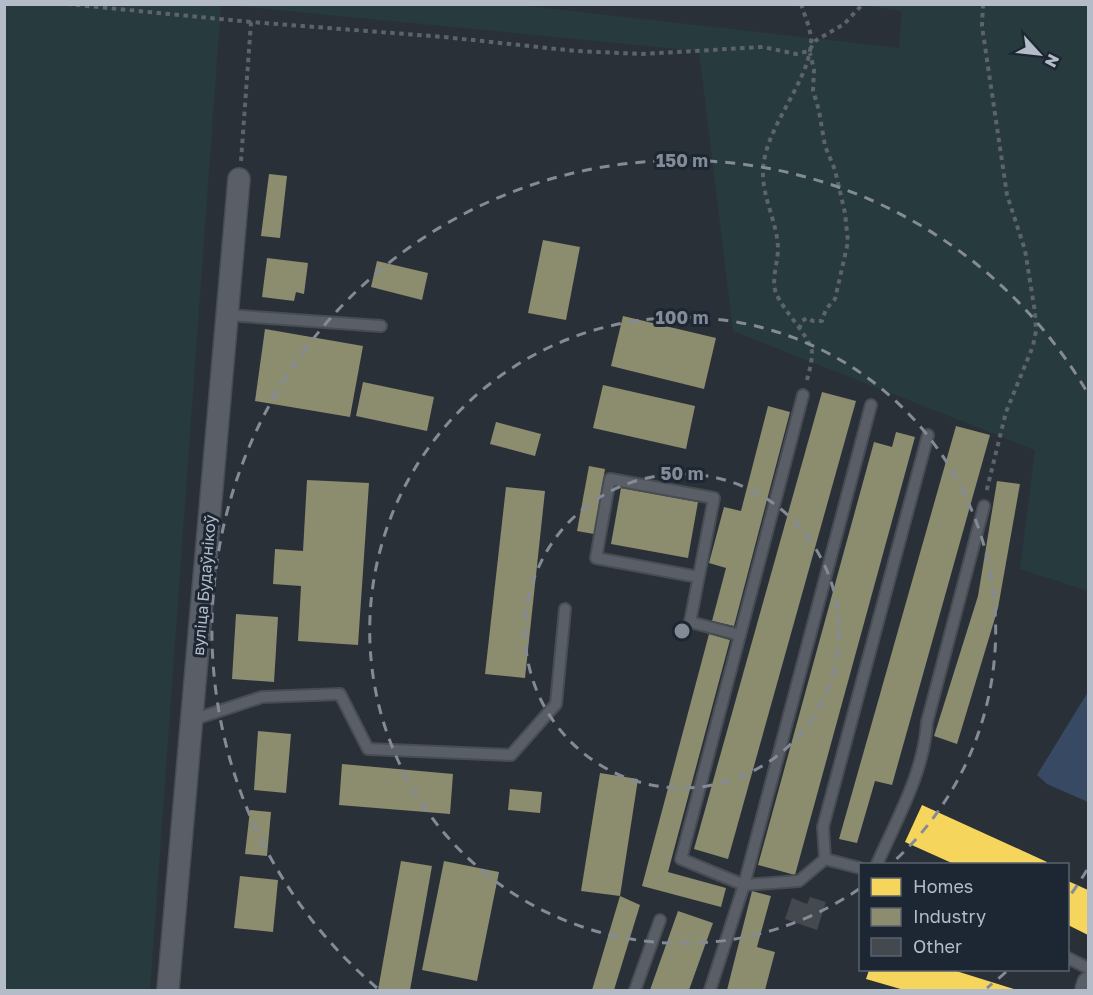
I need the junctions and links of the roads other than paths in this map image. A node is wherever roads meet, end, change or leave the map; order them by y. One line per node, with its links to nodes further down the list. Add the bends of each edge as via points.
1 (239, 179): 2 (street, вуліца Будаўнікоў)
2 (228, 315): 3 (lane); 11 (street, вуліца Будаўнікоў)
3 (381, 326)
4 (803, 395): 10 (lane)
5 (871, 405): 15 (lane)
6 (928, 435): 12 (lane, via 823,827)
7 (984, 506): 13 (lane, via 927,722 921,762)
8 (698, 577): 8 (lane, via 596,558 610,478 714,498); 10 (lane, via 690,622)
9 (565, 609): 11 (lane, via 556,704 511,755 368,749 340,694 261,696)
10 (740, 635): 15 (lane, via 681,859)
11 (192, 720): 20 (street, вуліца Будаўнікоў)
12 (825, 859): 14 (lane); 15 (lane, via 799,881)
13 (877, 863)
14 (859, 868)
15 (744, 885): 22 (lane)
16 (660, 920): 21 (lane)
17 (1069, 958): 18 (lane)
18 (1089, 968)
19 (1089, 983): 23 (street)
20 (168, 990)
21 (635, 990)
22 (711, 990)
23 (1086, 990)

